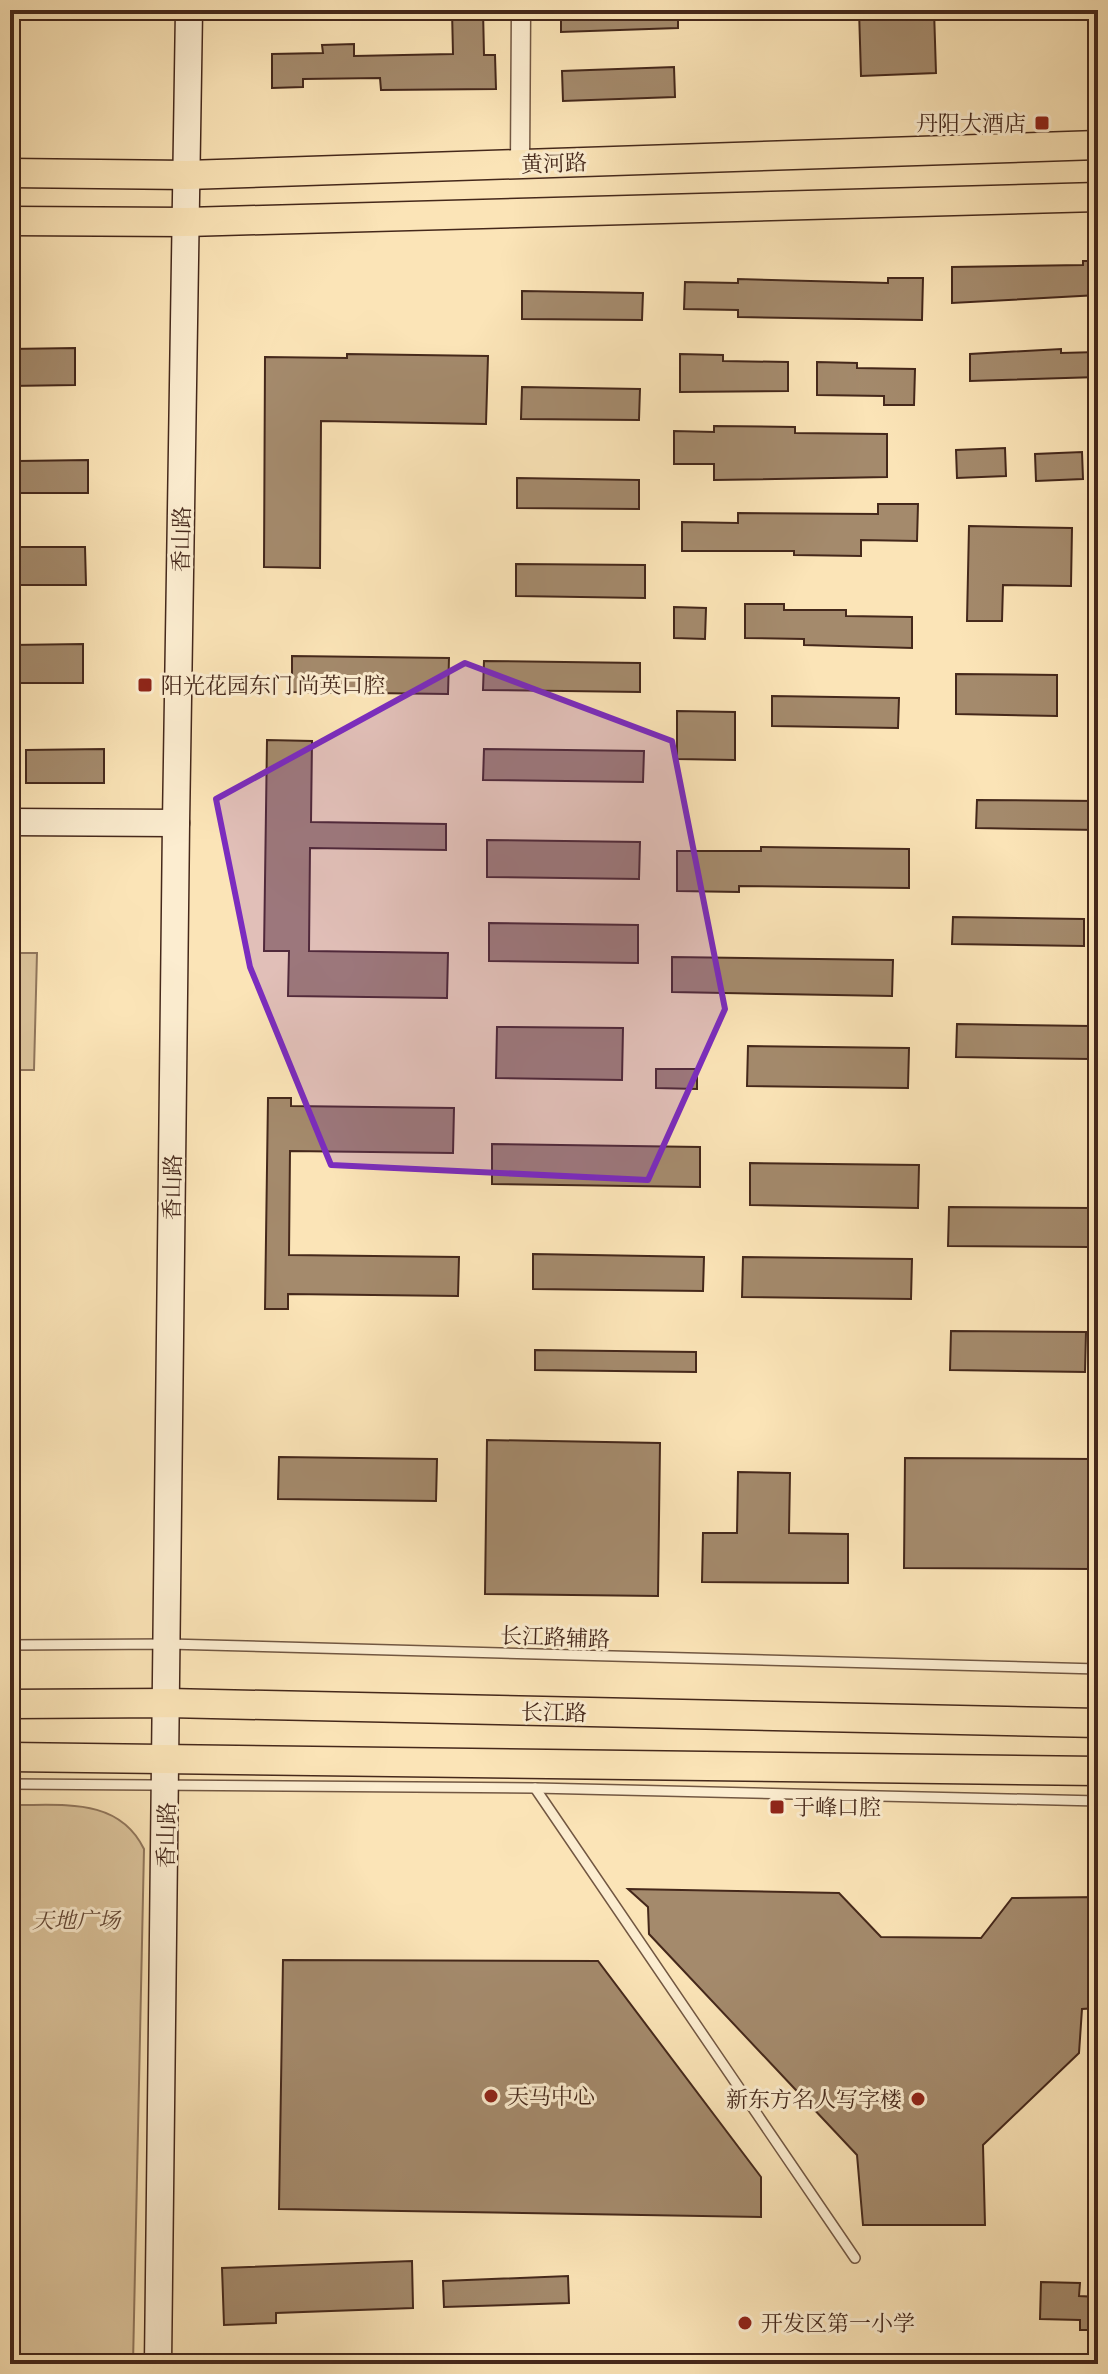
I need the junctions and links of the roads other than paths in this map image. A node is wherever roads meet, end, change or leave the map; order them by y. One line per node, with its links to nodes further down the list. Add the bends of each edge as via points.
1 (189, 10): 6 (street, 香山路)
2 (521, 10): 4 (street)
3 (1098, 145): 4 (main road, 黄河路)
4 (520, 164): 6 (main road, 黄河路)
5 (10, 173): 6 (main road, 黄河路)
6 (187, 175): 9 (street, 香山路)
7 (1098, 197): 9 (main road)
8 (10, 221): 9 (main road)
9 (187, 222): 11 (street, 香山路)
10 (10, 822): 11 (street)
11 (176, 823): 12 (street, 香山路)
12 (168, 1644): 13 (lane, 长江路辅路); 14 (lane, 长江路辅路); 15 (street, 香山路)
13 (10, 1645)
14 (1098, 1669)
15 (168, 1703): 16 (main road, 长江路); 17 (main road, 长江路); 19 (street, 香山路)
16 (10, 1704)
17 (1098, 1723)
18 (10, 1757): 19 (main road)
19 (167, 1771): 20 (main road); 21 (lane); 22 (lane); 25 (street, 香山路)
20 (1098, 1771)
21 (10, 1784)
22 (535, 1788): 23 (lane); 24 (lane)
23 (1098, 1801)
24 (855, 2258)
25 (158, 2364)

